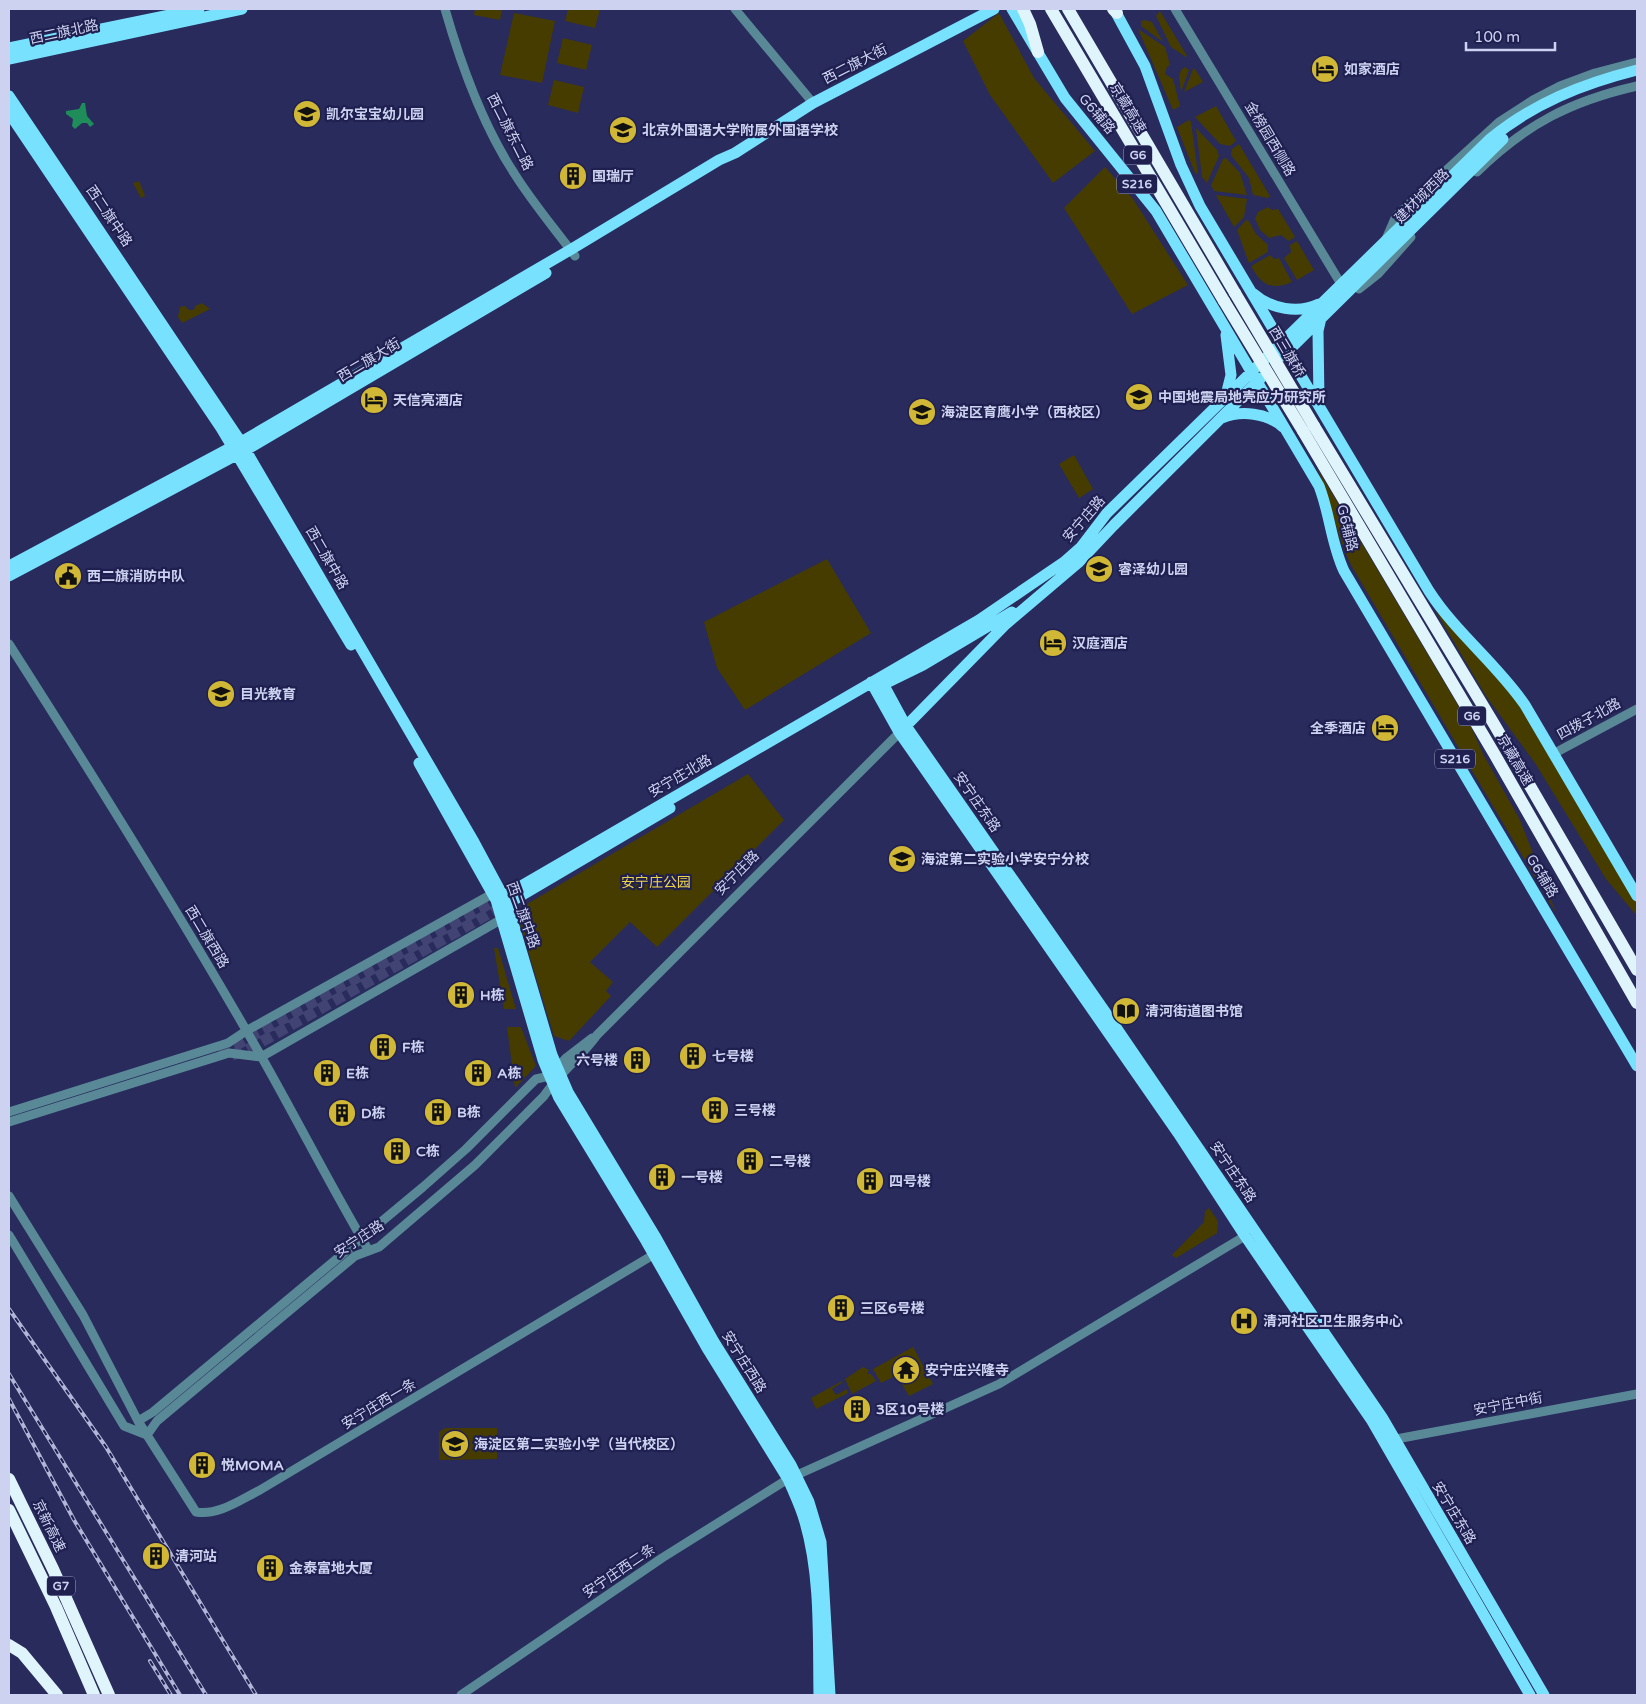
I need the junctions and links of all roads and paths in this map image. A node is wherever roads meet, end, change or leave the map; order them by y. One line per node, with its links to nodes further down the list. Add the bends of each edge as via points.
1 (199, 9): 12 (main road, 西二旗北路)
2 (242, 9): 14 (main road, 西二旗北路)
3 (445, 9): 23 (street, 西二旗东二路, via 480,108 510,165)
4 (735, 9): 20 (street)
5 (994, 9): 20 (main road, 西二旗大街)
6 (1012, 9): 13 (main road, G6辅路 / S216)
7 (1023, 9): 13 (highway)
8 (1051, 9): 27 (highway, 京藏高速 / G6)
9 (1068, 9): 26 (highway, 京藏高速 / G6)
10 (1175, 9): 24 (street, 金榜园西侧路)
11 (1115, 10): 25 (main road, via 1145,66 1193,191)
12 (9, 48)
13 (1038, 52): 30 (main road, G6辅路 / S216, via 1071,106 1149,200)
14 (9, 59)
15 (1637, 62): 22 (street, 建材城西路, via 1560,86 1499,122 1396,216)
16 (1637, 70): 22 (main road, 建材城西路, via 1575,88 1522,115 1483,145)
17 (1637, 78): 32 (main road, 建材城西路, via 1566,99 1505,136)
18 (1637, 86): 32 (street, 建材城西路, via 1574,104 1517,137 1432,216 1378,274)
19 (9, 96): 41 (main road, 西二旗中路)
20 (813, 103): 23 (main road, 西二旗大街)
21 (9, 113): 41 (main road, 西二旗中路)
22 (1385, 241): 24 (main road, 建材城西路)
23 (572, 253): 41 (main road, 西二旗大街)
24 (1341, 284): 29 (main road, 建材城西路)
25 (1249, 287): 28 (main road); 29 (main road, via 1259,298 1281,308 1307,308); 30 (main road, via 1250,301 1244,310 1220,316)
26 (1235, 293): 38 (highway, 西三旗桥 / G6, bridge)
27 (1224, 301): 38 (highway, 西三旗桥 / G6, bridge)
28 (1257, 301): 31 (main road, via 1258,315 1253,324 1235,330 1227,329); 33 (main road)
29 (1324, 301): 33 (main road, 建材城西路)
30 (1215, 310): 31 (main road, G6辅路 / S216)
31 (1223, 324): 34 (main road, G6辅路 / S216); 35 (main road, via 1231,375 1228,392)
32 (1320, 326): 33 (main road, 建材城西路); 36 (main road, via 1318,390)
33 (1284, 347): 34 (main road, 安宁庄路); 36 (main road)
34 (1254, 377): 35 (main road, 安宁庄路); 37 (main road, 安宁庄路); 39 (main road, G6辅路 / S216)
35 (1222, 400): 46 (main road, 安宁庄路, via 1104,516 1064,562 998,609)
36 (1323, 413): 39 (main road, via 1315,402 1305,400 1289,408 1283,417); 40 (main road, via 1297,422 1292,431); 49 (main road, via 1436,601 1510,685)
37 (1217, 422): 39 (main road, via 1230,415 1255,415 1274,421); 44 (main road, 安宁庄路, via 1092,550)
38 (1309, 428): 52 (highway, 京藏高速 / G6, via 1494,724); 53 (highway, 京藏高速 / G6)
39 (1286, 430): 40 (main road, G6辅路 / S216)
40 (1294, 444): 56 (main road, G6辅路 / S216, via 1323,496 1344,571)
41 (239, 448): 42 (main road, 西二旗大街); 43 (main road, 西二旗大街); 51 (main road, 西二旗中路, via 474,842)
42 (9, 566)
43 (9, 576)
44 (1037, 596): 46 (main road, 安宁庄路, via 923,665); 48 (main road, 安宁庄路)
45 (9, 644): 54 (street, 西二旗西路)
46 (877, 683): 48 (main road, 安宁庄东路); 51 (main road, 安宁庄北路)
47 (1637, 709): 49 (street, 四拨子北路)
48 (902, 729): 57 (street, 安宁庄路, via 596,1035 584,1053); 62 (main road, 安宁庄东路); 69 (main road, 安宁庄东路, via 1185,1128 1382,1417)
49 (1553, 754): 50 (main road)
50 (1637, 896)
51 (500, 904): 54 (street); 55 (street); 57 (main road, 西二旗中路)
52 (1637, 970)
53 (1637, 1003)
54 (246, 1031): 55 (street, 西二旗西路); 58 (street, via 228,1043)
55 (261, 1057): 59 (street, via 230,1053); 63 (street, 西二旗西路)
56 (1637, 1066)
57 (555, 1076): 63 (street, 安宁庄路, via 536,1079 466,1149); 64 (street, 安宁庄路, via 544,1096 475,1165 379,1247); 65 (main road, 安宁庄西路, via 568,1092)
58 (9, 1112)
59 (9, 1122)
60 (9, 1196): 67 (street, 安宁庄西一条, via 83,1315)
61 (9, 1235): 68 (street, via 124,1426)
62 (1245, 1236): 69 (main road, 安宁庄东路); 70 (street, 安宁庄西二条, via 999,1384)
63 (361, 1238): 64 (street, 西二旗西路); 67 (street, 安宁庄路)
64 (369, 1251): 68 (street, 安宁庄路, via 355,1256 157,1421)
65 (658, 1252): 68 (street, 安宁庄西一条, via 260,1490 218,1511 196,1512); 70 (main road, 安宁庄西路)
66 (1637, 1394): 69 (street, 安宁庄中街)
67 (138, 1422): 68 (street, 安宁庄西一条)
68 (147, 1435)
69 (1388, 1441): 80 (main road, 安宁庄东路); 81 (main road, 安宁庄东路)
70 (792, 1476): 77 (street, 安宁庄西二条, via 662,1558); 78 (main road, 安宁庄西路, via 814,1568); 79 (main road, 安宁庄西路, via 814,1515 821,1542)
71 (9, 1479): 76 (highway, 京新高速 / G7)
72 (9, 1510): 75 (highway, 京新高速 / G7)
73 (9, 1645): 74 (highway, via 22,1653)
74 (56, 1695)
75 (94, 1695)
76 (109, 1695)
77 (460, 1695)
78 (820, 1695)
79 (830, 1695)
80 (1530, 1695)
81 (1544, 1695)

